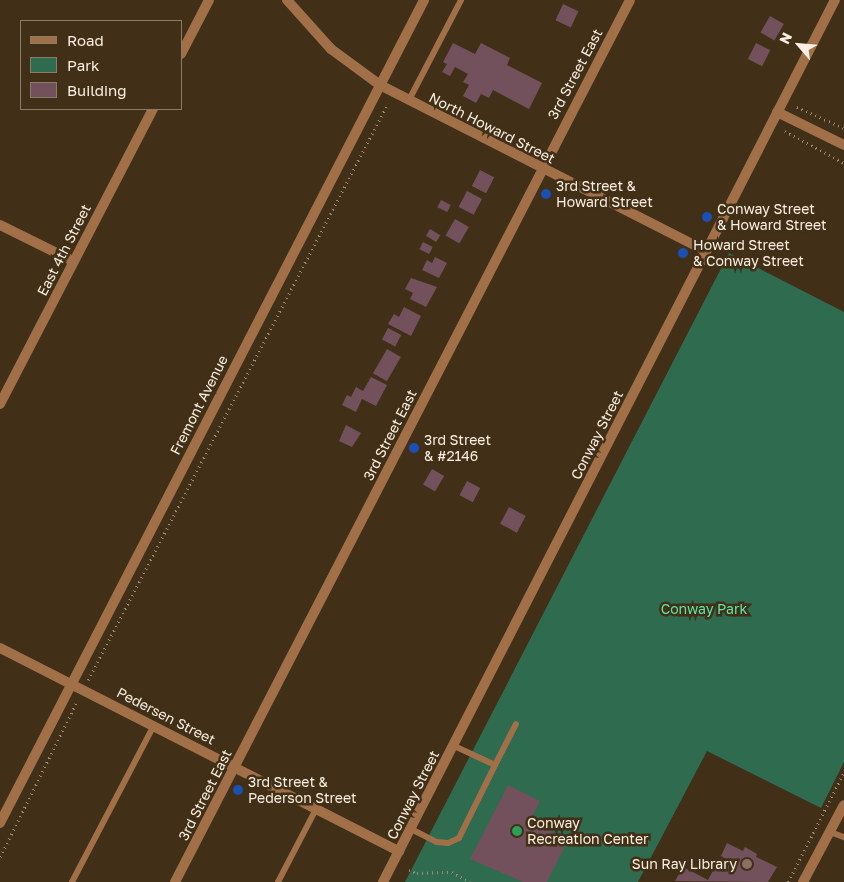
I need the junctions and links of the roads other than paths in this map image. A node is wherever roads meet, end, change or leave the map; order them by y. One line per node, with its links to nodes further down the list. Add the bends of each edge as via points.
1 (209, 0): 7 (street)
2 (287, 0): 8 (street, North Howard Street, via 331,49)
3 (424, 0): 8 (street, Fremont Avenue)
4 (461, 0): 9 (lane)
5 (630, 0): 13 (street, 3rd Street East)
6 (835, 0): 11 (street, Conway Street)
7 (182, 52)
8 (380, 85): 9 (street, North Howard Street); 19 (street, Fremont Avenue)
9 (409, 100): 13 (street, North Howard Street)
10 (152, 110): 16 (street, East 4th Street)
11 (777, 112): 12 (street); 15 (street, Conway Street)
12 (844, 145)
13 (542, 168): 15 (street, North Howard Street); 24 (street, 3rd Street East)
14 (0, 225): 16 (street)
15 (706, 251): 22 (street, Conway Street)
16 (73, 261): 17 (street, East 4th Street)
17 (0, 404)
18 (0, 648): 19 (street, Pedersen Street)
19 (71, 684): 21 (street, Pedersen Street); 27 (street, Fremont Avenue)
20 (516, 724): 23 (lane)
21 (154, 725): 24 (street, Pedersen Street); 32 (lane)
22 (454, 746): 23 (lane); 28 (street, Conway Street)
23 (495, 765): 28 (lane, via 459,838 448,843 437,842)
24 (236, 766): 26 (street, Pedersen Street); 33 (street, 3rd Street East)
25 (844, 806): 29 (street)
26 (316, 809): 31 (street, Pedersen Street); 34 (lane)
27 (0, 823)
28 (411, 829): 31 (street, Conway Street)
29 (830, 832): 30 (lane); 36 (street)
30 (844, 838)
31 (399, 851): 35 (street, Conway Street)
32 (72, 882)
33 (175, 882)
34 (278, 882)
35 (383, 882)
36 (803, 882)

